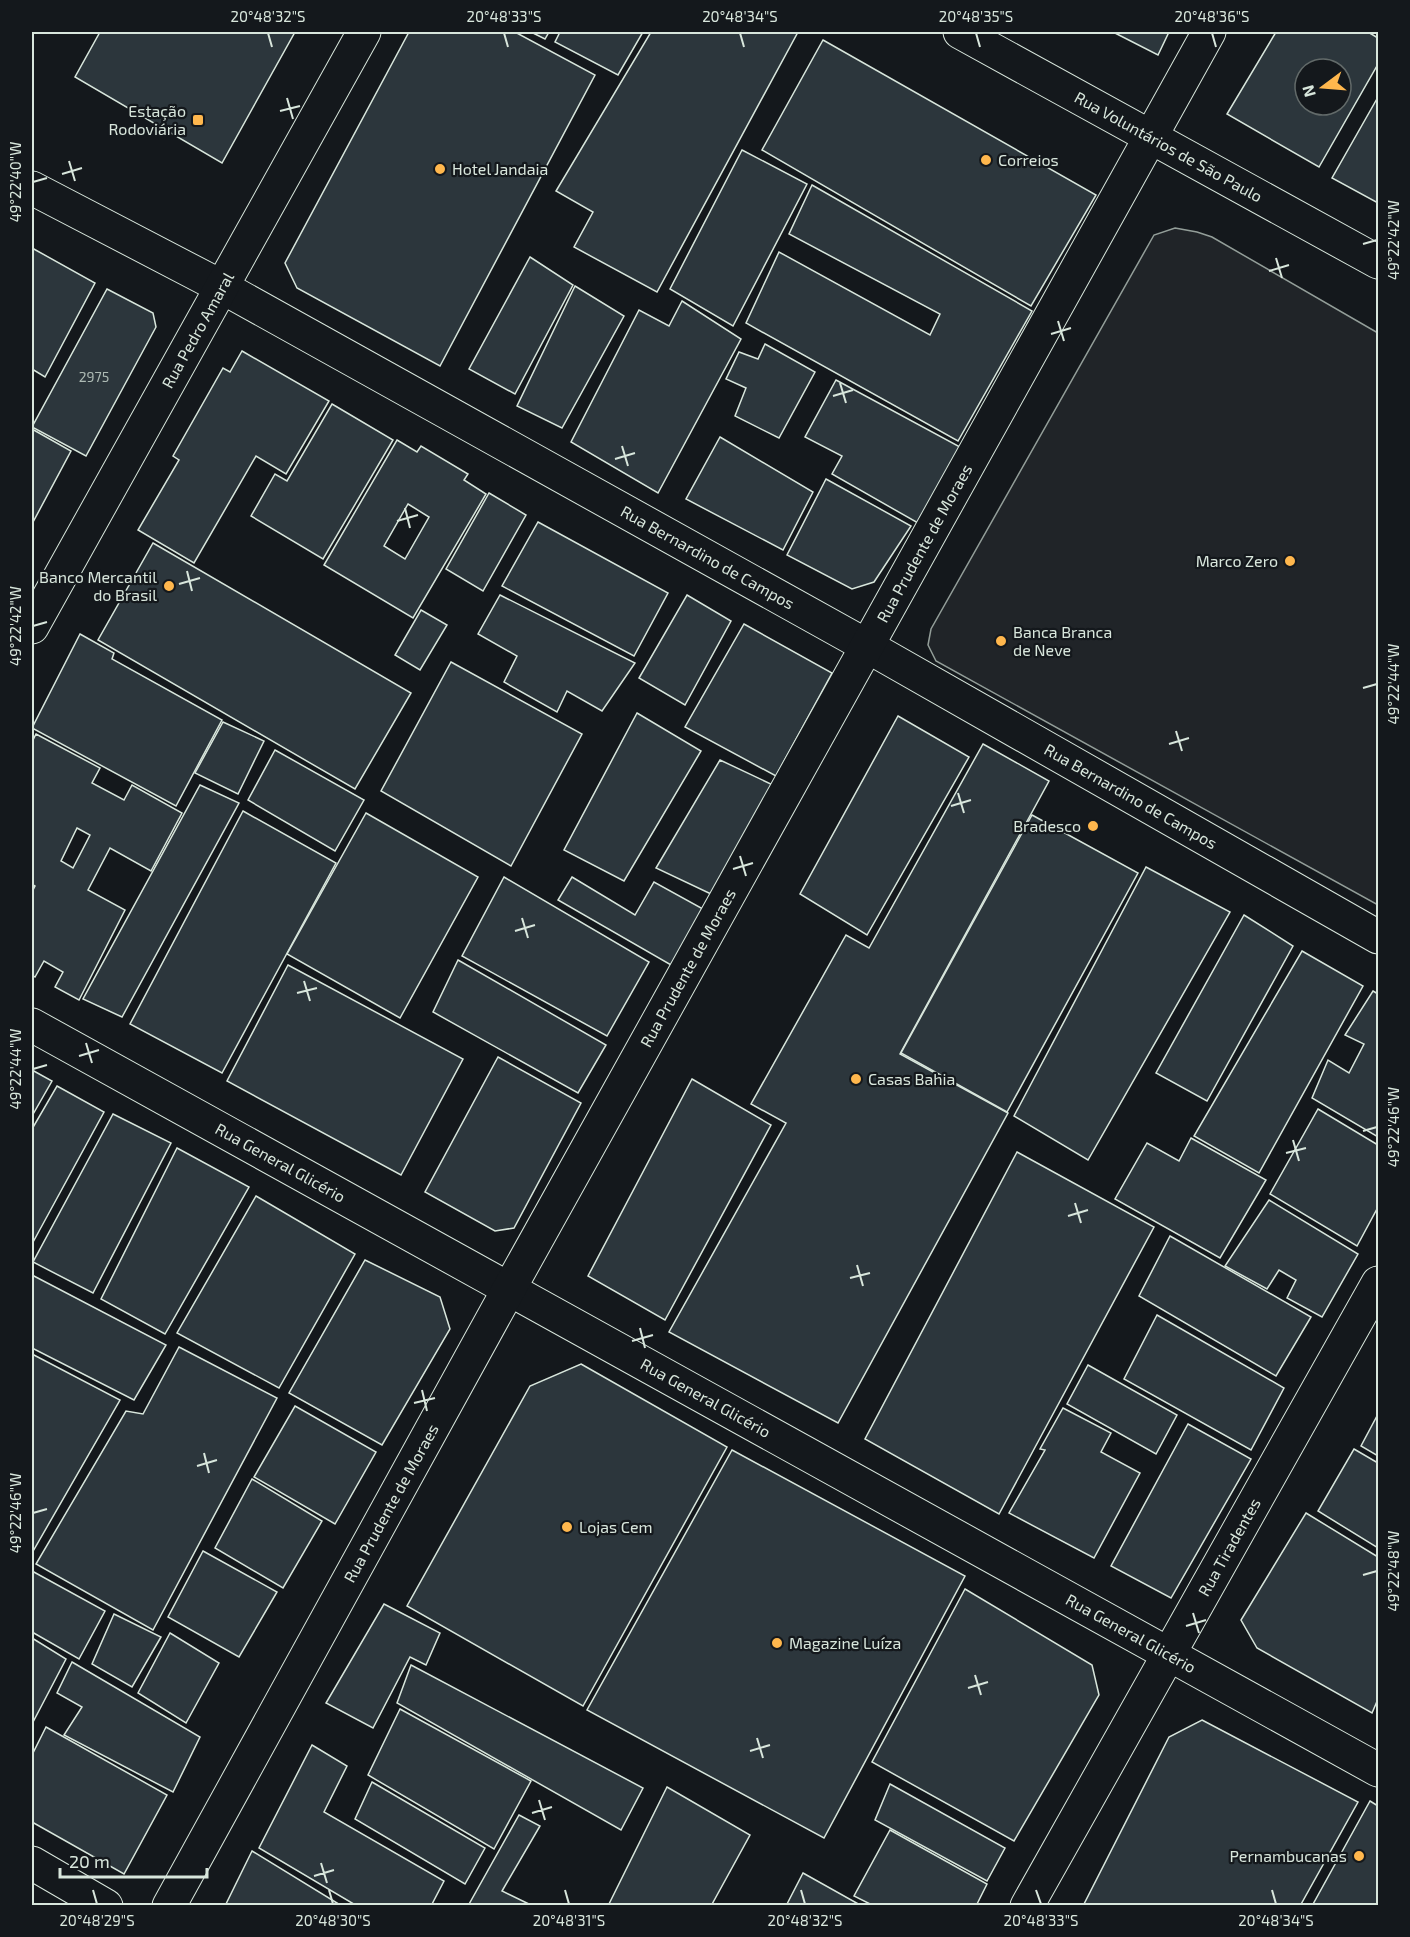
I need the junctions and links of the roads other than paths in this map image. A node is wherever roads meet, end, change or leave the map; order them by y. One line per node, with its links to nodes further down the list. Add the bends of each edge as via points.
1 (364, 32): 7 (street, Rua Pedro Amaral)
2 (960, 32): 4 (street, Rua Voluntários de São Paulo)
3 (1209, 32): 4 (street, Rua Prudente de Moraes)
4 (1151, 136): 6 (street, Rua Voluntários de São Paulo); 9 (street, Rua Prudente de Moraes)
5 (32, 188): 7 (street, Rua Bernardino de Campos)
6 (1378, 262)
7 (222, 287): 8 (street, Rua Pedro Amaral); 9 (street, Rua Bernardino de Campos)
8 (32, 627)
9 (867, 646): 10 (street, Rua Bernardino de Campos); 13 (street, Rua Prudente de Moraes)
10 (1378, 937)
11 (32, 1025): 13 (street, Rua General Glicério)
12 (1378, 1283): 14 (street, Rua Tiradentes)
13 (509, 1289): 14 (street, Rua General Glicério); 18 (street, Rua Prudente de Moraes)
14 (1169, 1654): 15 (street, Rua General Glicério); 19 (street, Rua Tiradentes)
15 (1378, 1770)
16 (32, 1863): 17 (street)
17 (106, 1905)
18 (168, 1905)
19 (1027, 1905)

